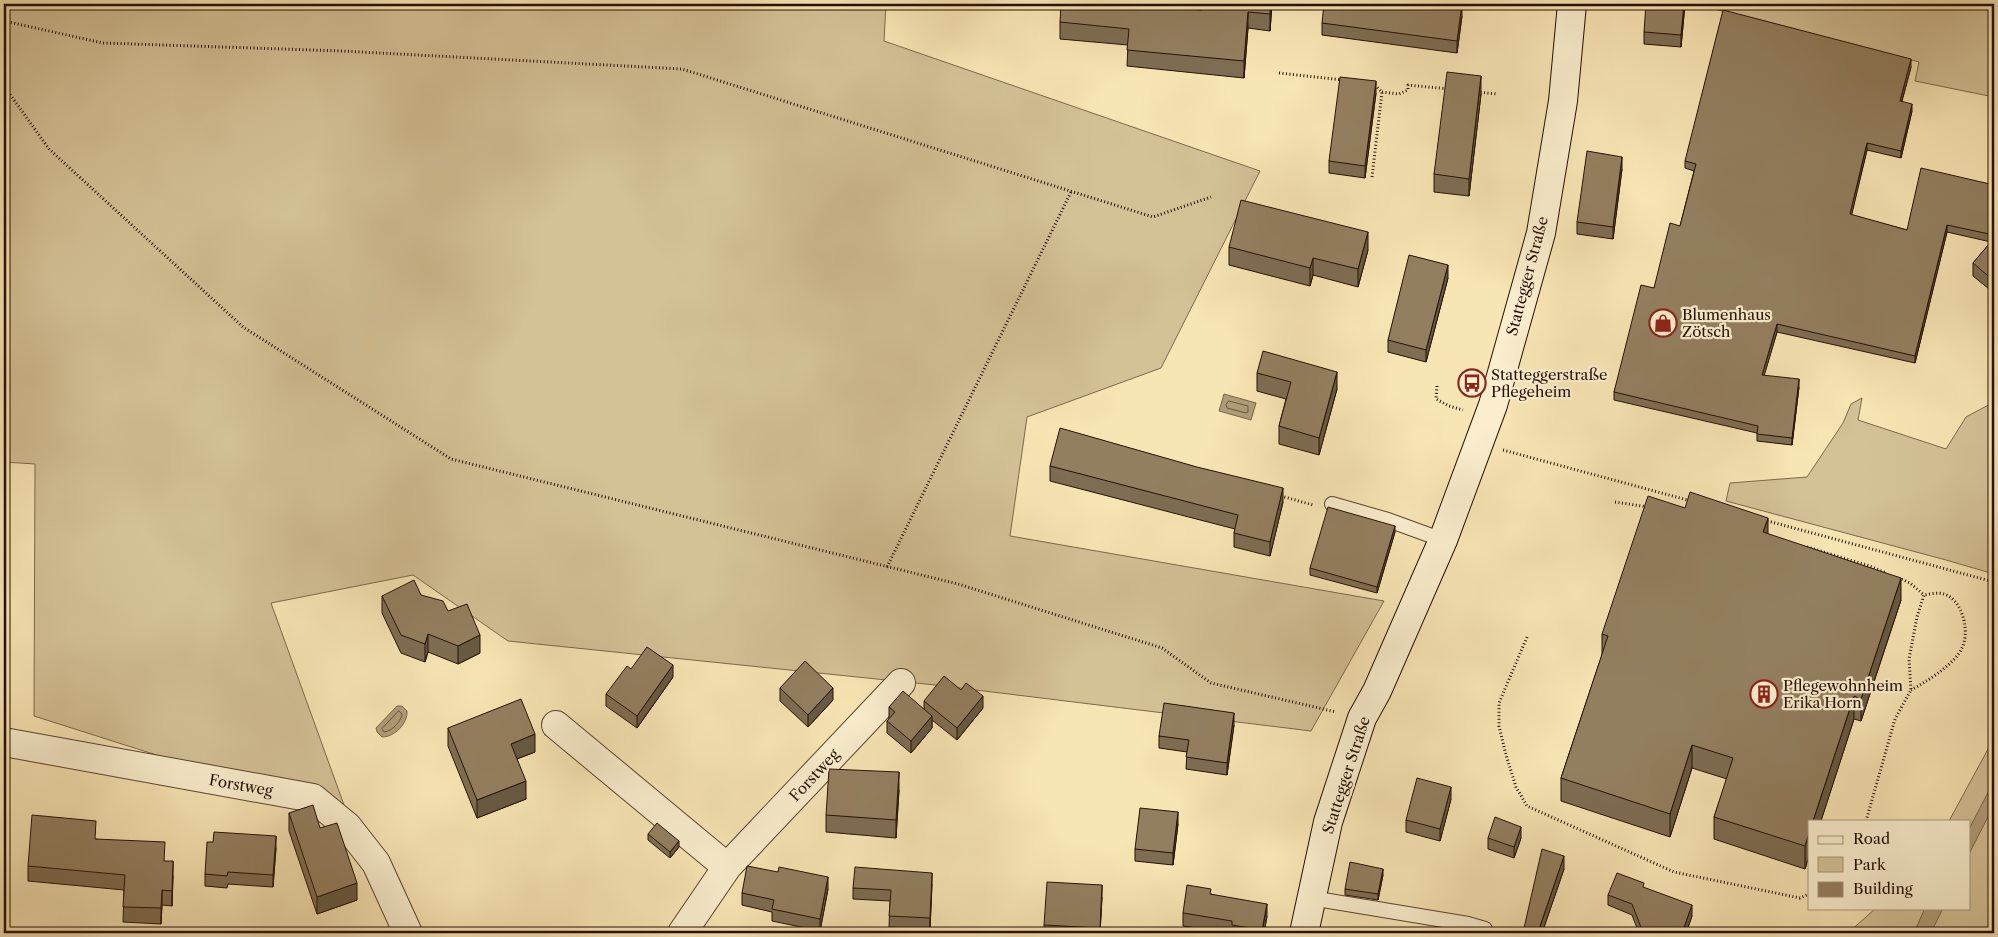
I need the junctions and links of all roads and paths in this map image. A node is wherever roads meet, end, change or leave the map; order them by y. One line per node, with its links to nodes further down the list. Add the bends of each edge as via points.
1 (1572, 4): 16 (street, Stattegger Straße, via 1563,101 1541,233)
2 (4, 21): 12 (path, via 103,43 342,51 682,69)
3 (1279, 73): 4 (path)
4 (1346, 81)
5 (1366, 83): 9 (path, via 1376,84)
6 (4, 86): 25 (path, via 49,149 243,327 451,459)
7 (1457, 90): 9 (path, via 1408,85 1408,90 1399,94)
8 (1467, 91): 10 (path)
9 (1382, 92): 11 (path)
10 (1496, 94)
11 (1372, 177)
12 (1071, 192): 13 (path, via 1153,217); 25 (path)
13 (1212, 197)
14 (1437, 386): 15 (path, via 1436,399)
15 (1465, 410)
16 (1479, 444): 19 (path); 23 (street, Stattegger Straße)
17 (1279, 496): 20 (path, via 1326,509)
18 (1614, 502): 21 (path)
19 (1697, 502)
20 (1332, 504): 23 (lane)
21 (1653, 508)
22 (1755, 518): 26 (path)
23 (1443, 540): 31 (street, Stattegger Straße)
24 (1803, 546): 27 (path, via 1867,565 1910,583)
25 (887, 567): 31 (path, via 958,584 1162,648 1212,683)
26 (1994, 582)
27 (1924, 595): 30 (path, via 1909,659); 30 (path, via 1944,594 1960,606 1966,631 1962,648 1954,660)
28 (1527, 637): 36 (path, via 1499,703 1499,726 1506,755 1516,787 1527,806 1674,872 1800,898)
29 (901, 683): 35 (street, Forstweg)
30 (1911, 690): 34 (path, via 1895,719)
31 (1362, 718): 37 (street, Stattegger Straße, via 1328,822)
32 (556, 725): 35 (street)
33 (4, 742): 39 (street, Forstweg, via 313,798 346,826 376,863)
34 (1866, 820)
35 (727, 867): 40 (street, Forstweg)
36 (1808, 894)
37 (1311, 898): 38 (lane); 41 (street, Stattegger Straße)
38 (1485, 929)
39 (408, 933)
40 (682, 933)
41 (1304, 933)

